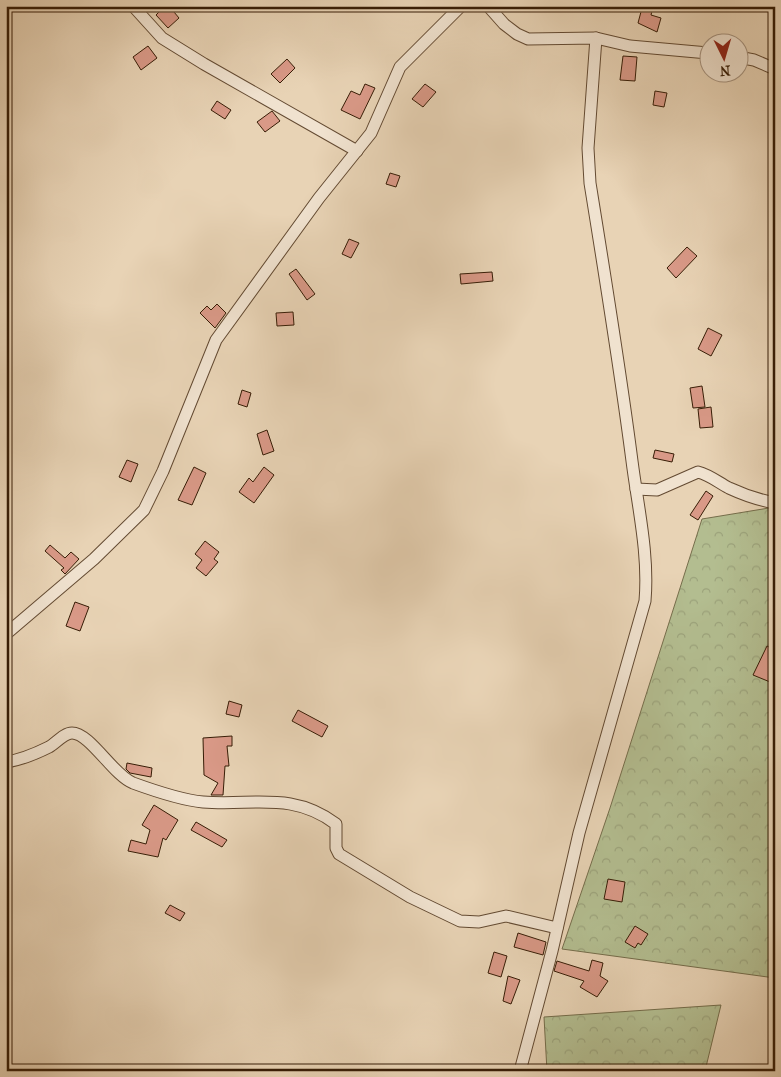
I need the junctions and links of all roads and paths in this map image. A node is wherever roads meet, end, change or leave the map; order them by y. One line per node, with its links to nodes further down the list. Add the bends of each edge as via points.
1 (133, 6): 8 (street, via 162,38)
2 (461, 6): 8 (street, via 400,67 377,123)
3 (488, 6): 4 (street, via 504,24 522,37)
4 (596, 38): 5 (street, via 630,46); 9 (street, via 588,148 590,183)
5 (698, 52)
6 (748, 59): 7 (street)
7 (775, 69)
8 (357, 152): 11 (street, via 319,198 216,340 144,510 94,559)
9 (636, 489): 10 (street, via 657,490 698,472 729,488); 13 (street, via 646,573 644,601)
10 (775, 503)
11 (6, 634)
12 (6, 762): 13 (street, via 46,749 70,733 75,734 89,743 118,774 133,783 195,801 284,802 306,807 336,824 339,854 410,897 460,921 479,922 506,916)
13 (556, 928): 14 (street)
14 (520, 1071)

